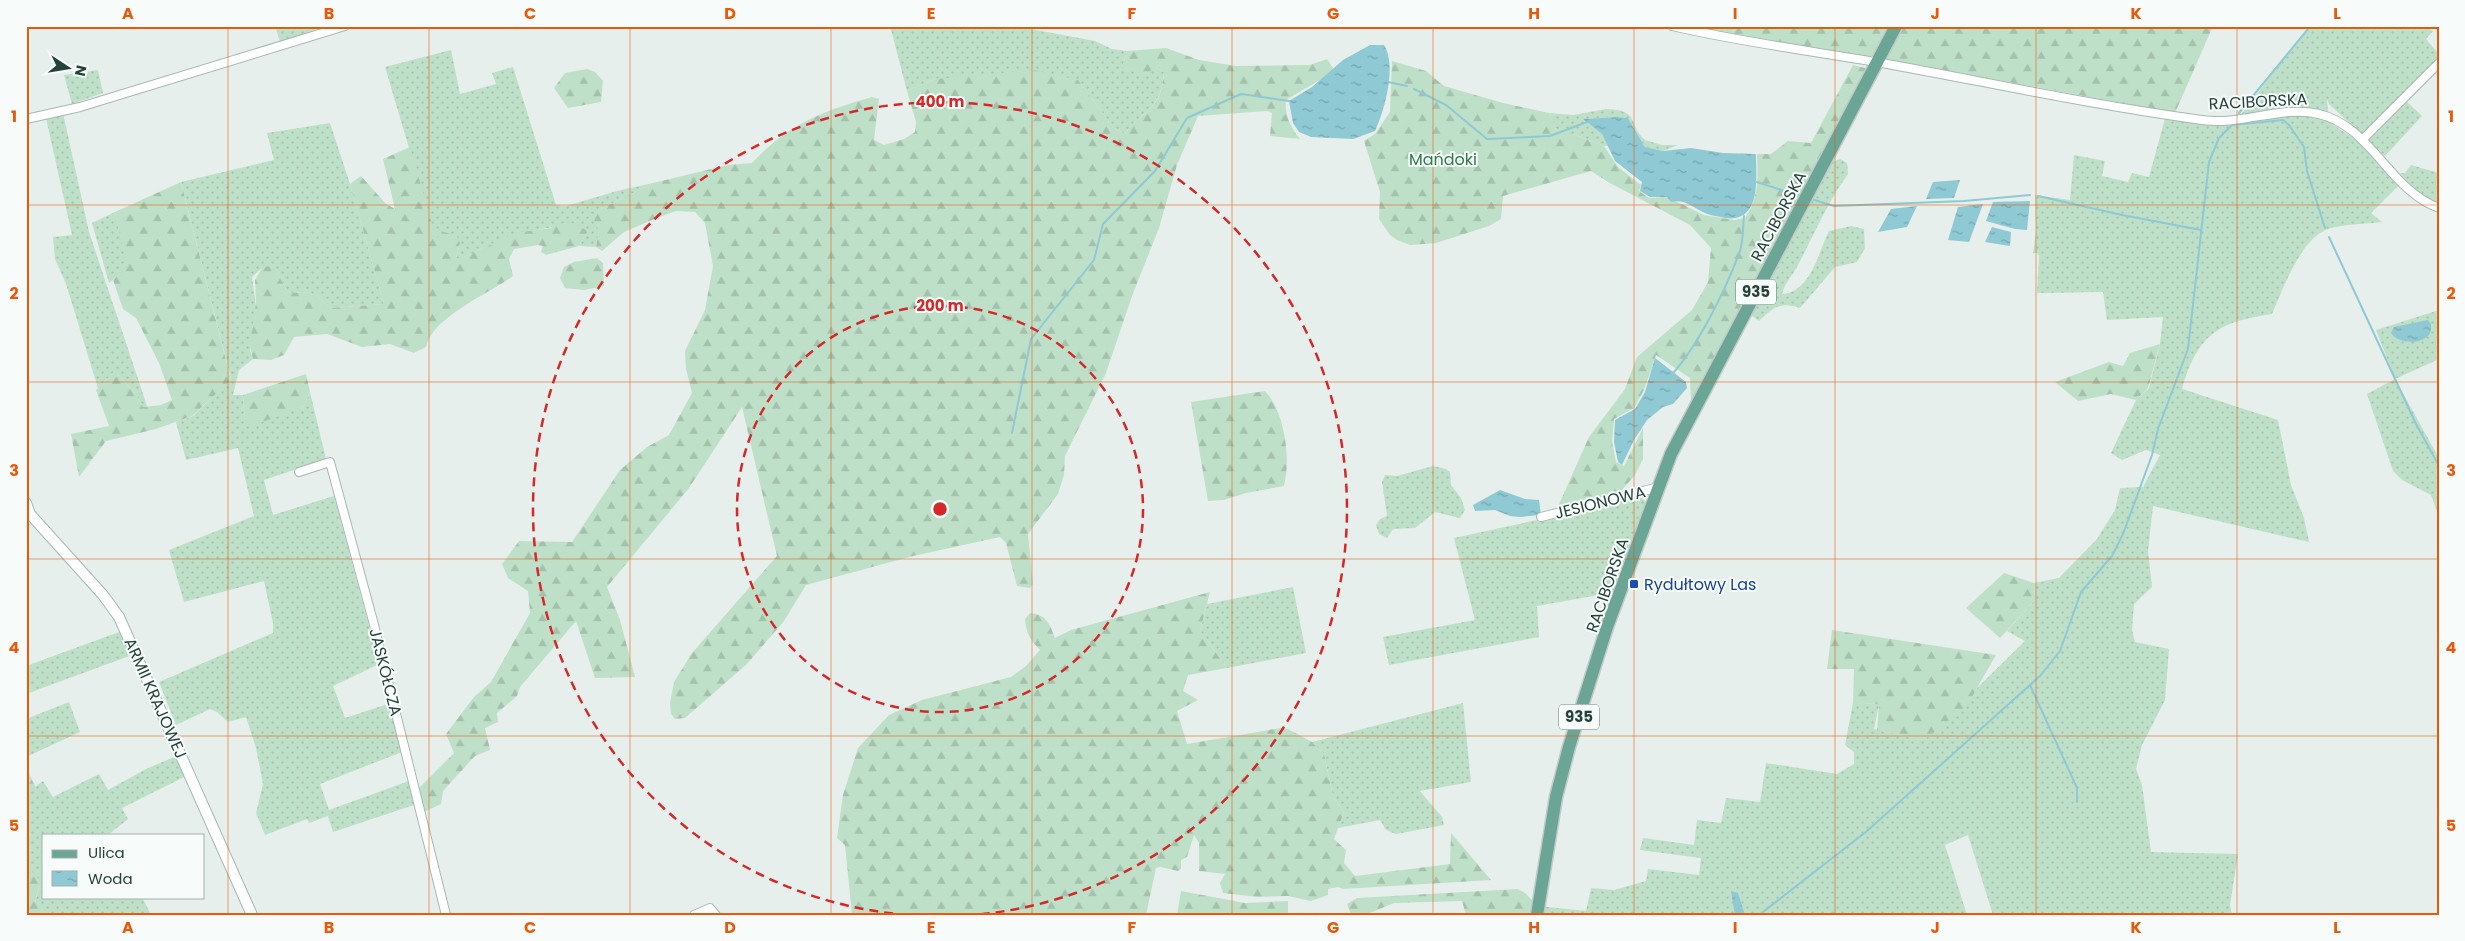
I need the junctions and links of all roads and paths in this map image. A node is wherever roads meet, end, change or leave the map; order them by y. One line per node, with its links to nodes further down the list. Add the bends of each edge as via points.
1 (345, 26): 6 (street, via 80,107)
2 (1672, 26): 4 (street)
3 (1896, 26): 4 (main road, 935)
4 (1877, 62): 7 (street, RACIBORSKA, via 2038,94 2212,122 2301,112 2318,114 2330,117); 10 (main road, RACIBORSKA / 935, via 1671,454)
5 (2439, 63): 7 (street)
6 (26, 119)
7 (2362, 140): 8 (street, RACIBORSKA, via 2412,194)
8 (2439, 208)
9 (299, 472): 14 (street, JASKÓŁCZA, via 330,462)
10 (1659, 487): 12 (street, JESIONOWA); 17 (main road, RACIBORSKA / 935, via 1607,627 1569,747 1556,798)
11 (26, 503): 13 (street, ARMII KRAJOWEJ, via 30,514 103,594 119,617)
12 (1541, 517)
13 (252, 915)
14 (446, 915)
15 (694, 915): 16 (street, via 710,908)
16 (716, 915)
17 (1538, 915)

